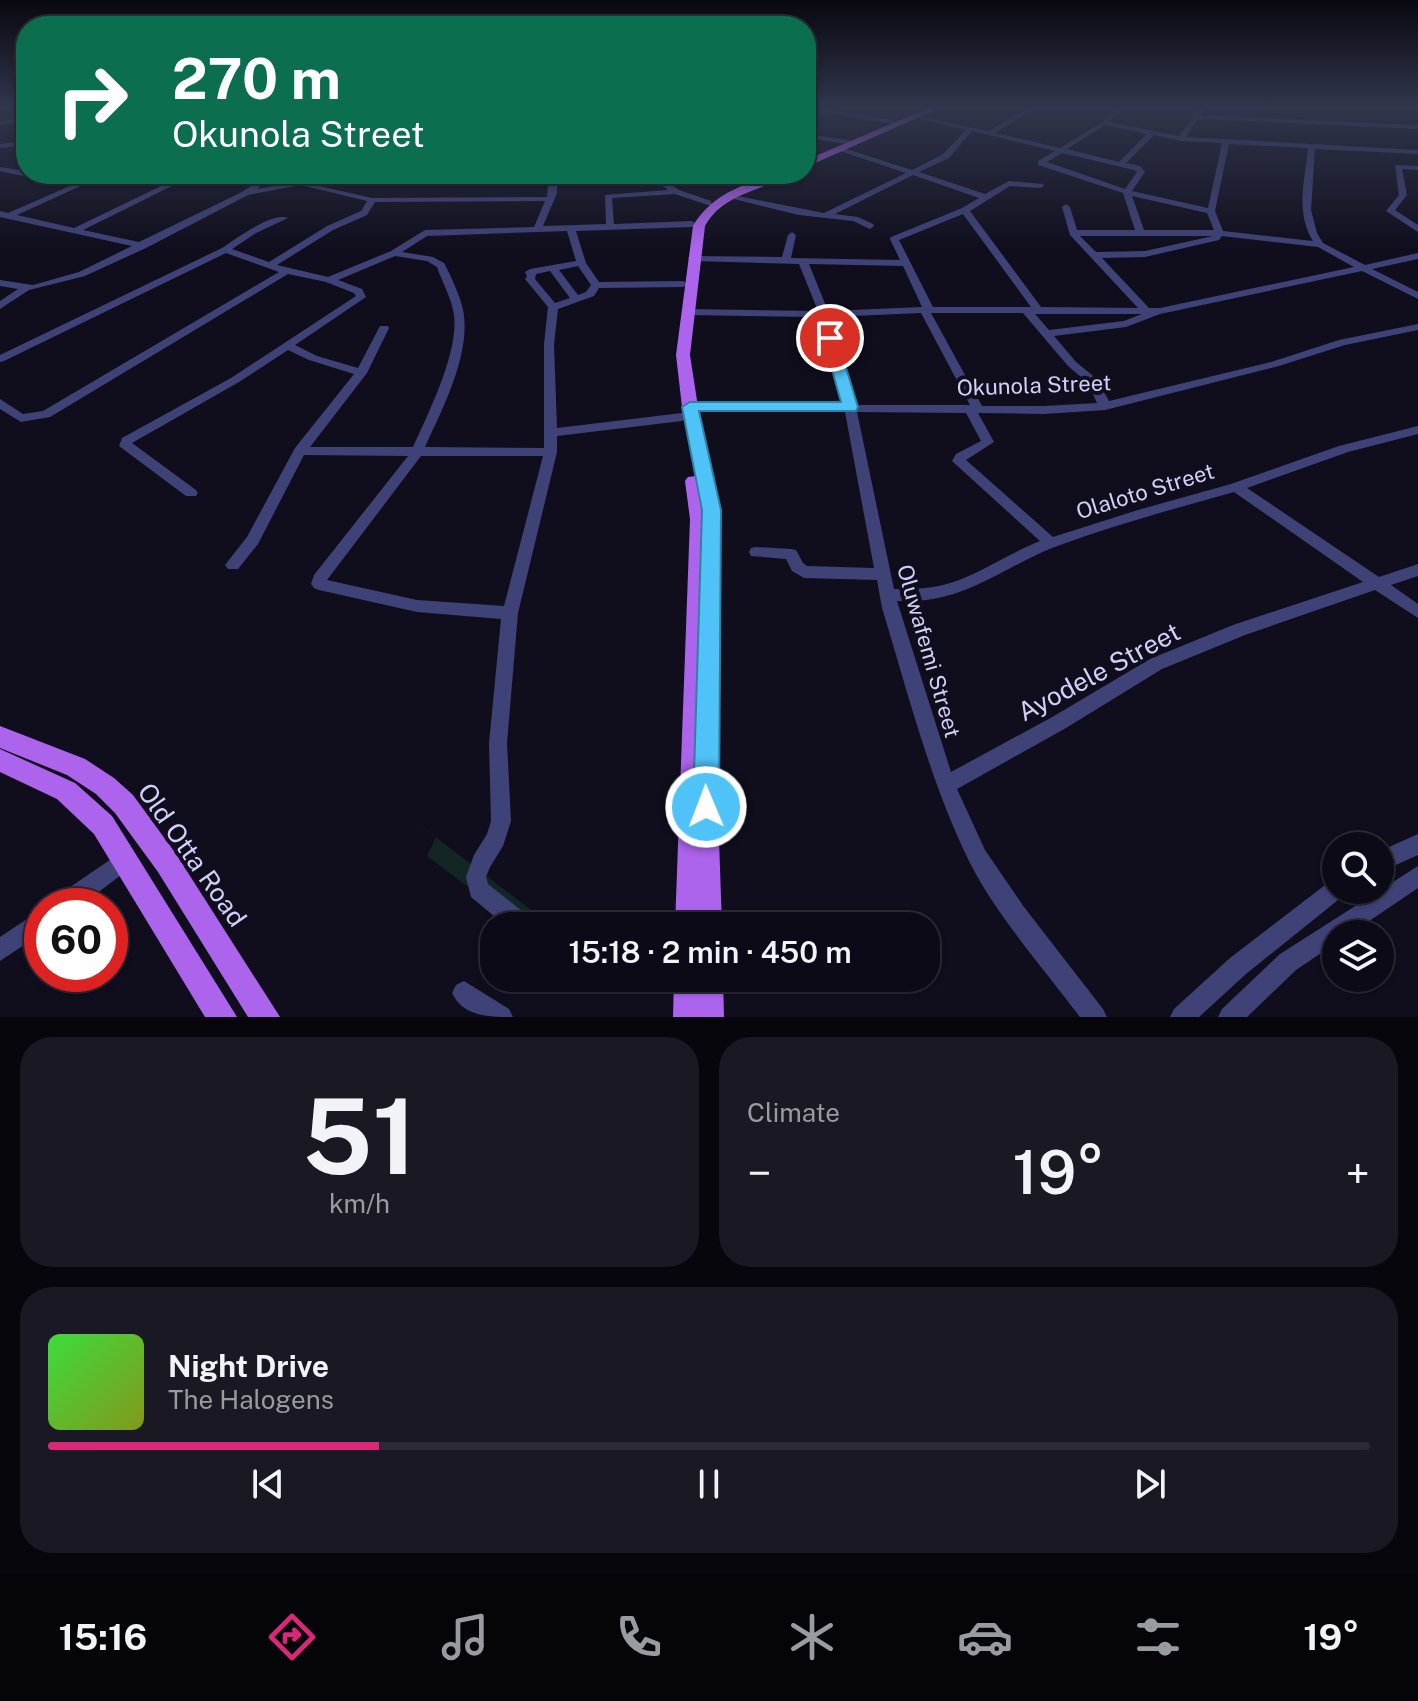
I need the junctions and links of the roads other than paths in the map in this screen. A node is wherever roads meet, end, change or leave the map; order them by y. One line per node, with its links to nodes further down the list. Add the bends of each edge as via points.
1 (869, 154): 10 (street)
2 (947, 154): 10 (street)
3 (1054, 154): 23 (street, via 1041,163)
4 (1083, 154): 8 (street)
5 (1131, 154): 8 (street)
6 (1223, 154): 32 (street)
7 (1312, 154): 47 (street, via 1304,205 1308,228)
8 (1121, 164): 23 (street, via 1141,172)
9 (1418, 168): 40 (street, via 1398,167 1403,195 1390,211)
10 (911, 172): 26 (street); 34 (street)
11 (74, 184): 19 (street)
12 (171, 184): 42 (street)
13 (259, 184): 24 (street)
14 (309, 184): 20 (street)
15 (553, 184): 27 (street)
16 (665, 184): 22 (street)
17 (753, 184): 29 (main road)
18 (755, 184): 25 (main road)
19 (78, 185): 33 (street)
20 (305, 185): 24 (street); 28 (street)
21 (1040, 186): 26 (street, via 1011,182)
22 (676, 192): 29 (street); 36 (street, via 608,197)
23 (1127, 192): 32 (street); 43 (street)
24 (245, 194): 48 (street)
25 (730, 196): 34 (street); 53 (main road, via 701,221)
26 (984, 197): 31 (street)
27 (548, 199): 28 (street); 41 (street)
28 (372, 200): 57 (street, via 364,213)
29 (708, 203): 37 (main road)
30 (1066, 207): 44 (street)
31 (965, 210): 56 (street, via 894,239); 72 (street)
32 (1211, 211): 45 (street)
33 (5, 215): 42 (street)
34 (826, 215): 38 (street)
35 (284, 218): 49 (street)
36 (610, 224): 37 (street); 39 (street)
37 (692, 224): 63 (main road)
38 (870, 226)
39 (571, 228): 41 (street); 55 (street)
40 (1417, 228)
41 (537, 229): 50 (street, via 425,233)
42 (76, 230): 48 (street)
43 (1140, 232): 44 (street); 45 (street)
44 (1073, 233): 51 (street)
45 (1219, 233): 47 (street); 51 (street, via 1206,242 1165,251)
46 (792, 235): 54 (street)
47 (1320, 245): 58 (street)
48 (143, 246): 65 (street, via 82,274)
49 (225, 250): 57 (street); 80 (street)
50 (394, 253): 61 (street); 91 (street, via 441,265 459,315 456,352)
51 (1095, 255): 70 (street)
52 (1418, 256): 58 (street)
53 (693, 258): 54 (street); 74 (main road)
54 (794, 260): 56 (street); 75 (street, Oluwafemi Street)
55 (581, 263): 59 (street); 64 (street)
56 (906, 263): 71 (street)
57 (270, 265): 60 (street)
58 (1359, 267): 66 (street); 73 (street)
59 (553, 269): 67 (street); 69 (street, via 530,272)
60 (287, 271): 61 (street); 82 (street, via 46,414 21,418)
61 (329, 280): 79 (street, via 361,297)
62 (4, 284): 65 (street)
63 (683, 284): 64 (street); 86 (main road, via 675,343)
64 (596, 285): 67 (street)
65 (27, 287): 68 (street)
66 (1418, 296)
67 (577, 300): 69 (street)
68 (0, 306)
69 (553, 307): 88 (street)
70 (1145, 309): 72 (street); 73 (street)
71 (926, 310): 72 (street); 75 (street); 85 (street)
72 (1032, 310): 78 (street)
73 (1160, 311): 78 (street, via 1126,324)
74 (687, 312): 75 (street); 86 (main road)
75 (824, 314): 84 (street, Oluwafemi Street)
76 (1418, 327): 83 (street, Okunola Street)
77 (384, 328): 81 (street)
78 (1046, 334): 83 (street, via 1093,381)
79 (285, 345): 81 (street); 94 (street, via 127,441 125,446)
80 (0, 359)
81 (361, 373): 89 (street)
82 (0, 403)
83 (1105, 406): 85 (street, Okunola Street)
84 (850, 407): 85 (street, Okunola Street); 86 (street, Okunola Street); 99 (street, Oluwafemi Street)
85 (974, 409): 95 (street, via 988,442 959,461)
86 (686, 412): 88 (street, Okunola Street); 92 (main road)
87 (1418, 430): 93 (street, Olaloto Street)
88 (552, 433): 90 (street)
89 (300, 451): 91 (street); 97 (street, via 253,540)
90 (551, 452): 91 (street); 103 (street)
91 (416, 454): 103 (street, via 319,584 417,606)
92 (697, 468): 114 (main road); 115 (main road, via 712,510 713,550 705,738)
93 (1236, 487): 95 (street, Olaloto Street); 100 (street)
94 (191, 493)
95 (1051, 543): 101 (street, Olaloto Street, via 935,593)
96 (756, 552): 99 (street, via 791,554 804,572)
97 (233, 565)
98 (1418, 570): 100 (street, Ayodele Street)
99 (882, 574): 101 (street, Oluwafemi Street)
100 (1379, 583): 102 (street); 106 (street, Ayodele Street, via 1156,664)
101 (887, 596): 106 (street, Oluwafemi Street)
102 (1418, 612)
103 (510, 613): 113 (street, via 498,743 501,821 476,877 478,890)
104 (0, 737): 120 (main road, Old Otta Road, via 76,767 124,804)
105 (0, 760): 109 (main road, via 74,797 103,825)
106 (946, 785): 122 (street, Oluwafemi Street, via 978,857)
107 (1418, 844): 108 (street)
108 (1394, 855)
109 (126, 859): 111 (street); 119 (main road)
110 (1418, 876): 124 (street, via 1288,962)
111 (87, 888)
112 (1322, 900): 123 (street)
113 (506, 912)
114 (689, 912)
115 (708, 912)
116 (24, 933): 117 (street)
117 (0, 950)
118 (464, 993): 121 (street)
119 (222, 1017)
120 (265, 1017)
121 (501, 1017)
122 (1095, 1017)
123 (1182, 1017)
124 (1230, 1017)

